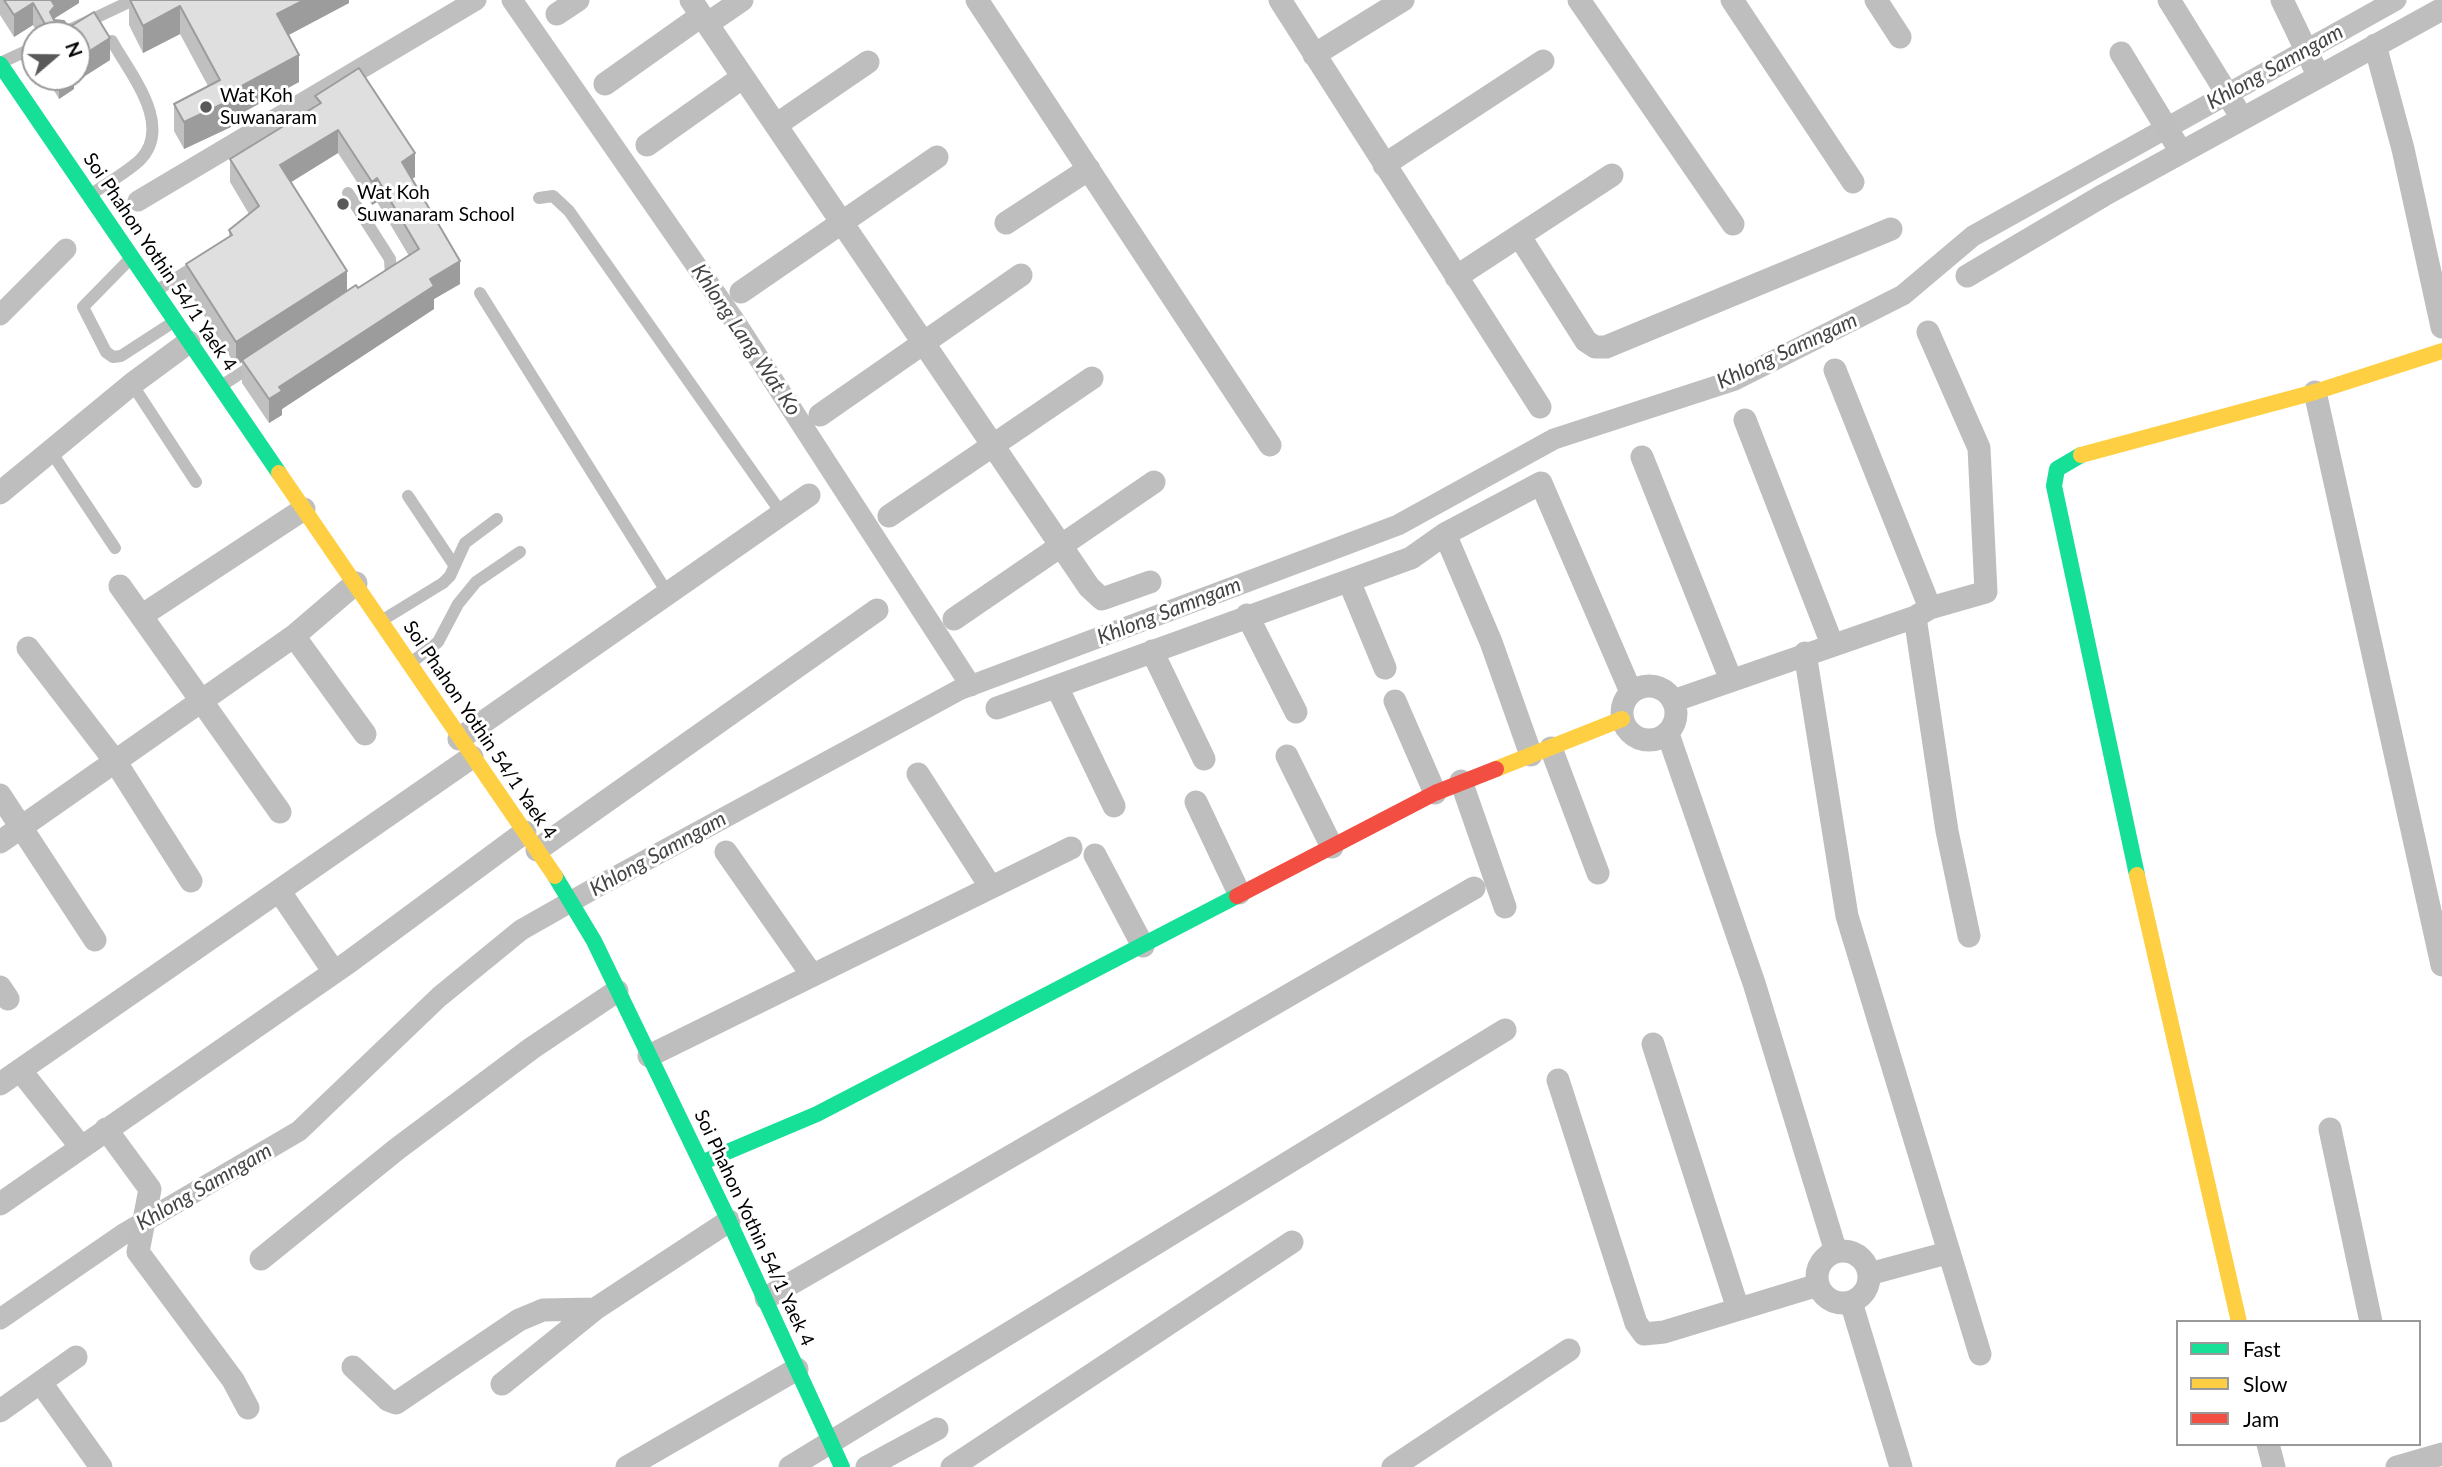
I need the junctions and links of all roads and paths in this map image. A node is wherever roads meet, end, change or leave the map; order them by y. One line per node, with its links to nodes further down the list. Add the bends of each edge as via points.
1 (133, 0): 15 (lane)
2 (578, 0): 14 (street)
3 (742, 0): 13 (street)
4 (977, 0): 34 (street)
5 (1280, 0): 21 (street)
6 (1403, 0): 21 (street)
7 (1579, 0): 42 (street)
8 (1876, 0): 16 (street)
9 (2169, 0): 28 (street)
10 (2282, 0): 25 (street)
11 (1742, 4): 36 (street)
12 (2442, 9): 18 (street)
13 (700, 13): 26 (street); 27 (street)
14 (557, 14)
15 (89, 21)
16 (1900, 37)
17 (112, 41): 38 (lane, via 154,127 151,144 139,160)
18 (2375, 45): 25 (street); 55 (street)
19 (2121, 53): 31 (street)
20 (21, 54): 24 (lane)
21 (1314, 55): 33 (street)
22 (1543, 61): 33 (street)
23 (868, 62): 29 (street)
24 (0, 64): 38 (street, Soi Phahon Yothin 54/1 Yaek 4)
25 (2315, 69): 28 (street)
26 (743, 78): 29 (street); 30 (street)
27 (606, 84)
28 (2240, 114): 31 (street)
29 (776, 125): 40 (street)
30 (646, 145)
31 (2179, 149): 48 (street)
32 (937, 157): 40 (street)
33 (1384, 165): 49 (street)
34 (1089, 169): 41 (street); 70 (street)
35 (1612, 175): 44 (street)
36 (1853, 182)
37 (348, 193): 50 (lane, via 393,267 391,276)
38 (90, 195): 45 (street, Soi Phahon Yothin 54/1 Yaek 4)
39 (539, 198): 79 (lane, via 553,197 569,211)
40 (842, 223): 52 (street); 57 (street)
41 (1006, 223)
42 (1733, 223)
43 (1891, 229): 44 (street, via 1595,347 1586,341)
44 (1520, 237): 49 (street)
45 (132, 257): 51 (street, Soi Phahon Yothin 54/1 Yaek 4); 54 (lane, via 83,307 106,352 121,356)
46 (208, 257): 51 (lane)
47 (1021, 275): 57 (street)
48 (1967, 276)
49 (1457, 278): 66 (street)
50 (378, 285)
51 (156, 291): 54 (street, Soi Phahon Yothin 54/1 Yaek 4)
52 (741, 292)
53 (480, 293): 91 (lane)
54 (175, 321): 58 (street, Soi Phahon Yothin 54/1 Yaek 4)
55 (2442, 327)
56 (1928, 332): 93 (street, via 1979,449 1986,592)
57 (923, 341): 67 (street); 69 (street)
58 (189, 342): 63 (street); 64 (street, Soi Phahon Yothin 54/1 Yaek 4)
59 (2442, 351): 65 (street)
60 (265, 357): 64 (lane)
61 (1835, 370): 93 (street)
62 (1091, 378): 69 (street)
63 (132, 384): 71 (street); 73 (lane)
64 (220, 386): 78 (street, Soi Phahon Yothin 54/1 Yaek 4)
65 (2315, 393): 145 (street); 171 (street, via 2084,453 2057,468 2054,485)
66 (1540, 407)
67 (820, 415)
68 (1745, 420): 99 (street)
69 (993, 444): 80 (street); 83 (street)
70 (1269, 445)
71 (50, 450): 75 (street); 84 (lane)
72 (1642, 457): 105 (street)
73 (196, 482)
74 (1154, 482): 83 (street)
75 (0, 493)
76 (809, 495): 79 (street)
77 (408, 496): 86 (lane)
78 (304, 509): 89 (street, Soi Phahon Yothin 54/1 Yaek 4); 95 (street)
79 (782, 514): 91 (street)
80 (889, 516)
81 (497, 519): 86 (lane, via 465,542)
82 (1445, 534): 87 (street, via 1411,558); 107 (street, via 1541,483); 117 (street)
83 (1062, 545): 88 (street, via 1089,587 1102,598); 96 (street)
84 (115, 548)
85 (520, 552): 103 (lane, via 476,582 438,642)
86 (454, 565): 97 (lane, via 443,583)
87 (1349, 581): 94 (street); 104 (street)
88 (1150, 582)
89 (356, 583): 97 (street, Soi Phahon Yothin 54/1 Yaek 4); 98 (street)
90 (120, 586): 95 (street)
91 (668, 594): 116 (street)
92 (877, 610): 129 (street)
93 (1922, 613): 99 (street); 142 (street, via 1947,831)
94 (1247, 615): 101 (street); 112 (street)
95 (141, 616): 108 (street)
96 (954, 618)
97 (380, 622): 103 (street, Soi Phahon Yothin 54/1 Yaek 4)
98 (294, 636): 108 (street); 114 (street)
99 (1832, 644): 102 (street)
100 (28, 648): 120 (street)
101 (1152, 651): 106 (street); 119 (street)
102 (1805, 653): 105 (street); 163 (street, via 1847,916)
103 (409, 665): 116 (street, Soi Phahon Yothin 54/1 Yaek 4)
104 (1385, 668)
105 (1731, 680): 110 (street)
106 (1057, 687): 111 (street); 126 (street)
107 (1631, 692): 110 (street, via 1644,686 1658,687); 113 (street, via 1623,704)
108 (202, 701): 120 (street); 127 (street)
109 (1395, 701): 123 (street)
110 (1673, 701): 115 (street, via 1676,722)
111 (997, 708)
112 (1296, 712)
113 (1622, 719): 115 (street, via 1628,732 1640,740); 117 (street)
114 (365, 734)
115 (1668, 734): 162 (street, via 1754,983)
116 (466, 748): 129 (street, Soi Phahon Yothin 54/1 Yaek 4); 139 (street)
117 (1541, 751): 122 (street); 135 (street)
118 (1287, 756): 131 (street)
119 (1204, 759)
120 (115, 761): 128 (street); 136 (street)
121 (918, 774): 137 (street)
122 (1461, 781): 123 (street); 141 (street)
123 (1435, 793): 131 (street)
124 (0, 795): 128 (street)
125 (1196, 802): 140 (street)
126 (1114, 806)
127 (281, 812)
128 (23, 827): 130 (street); 143 (street)
129 (531, 841): 146 (street); 148 (street, Soi Phahon Yothin 54/1 Yaek 4, via 566,892)
130 (0, 842)
131 (1332, 847): 140 (street)
132 (1071, 848): 137 (street)
133 (726, 852): 147 (street)
134 (1095, 855): 144 (street)
135 (1598, 873)
136 (191, 881)
137 (990, 886): 147 (street)
138 (1474, 888): 167 (street)
139 (280, 892): 146 (street); 152 (street)
140 (1239, 893): 144 (street)
141 (1505, 907)
142 (1969, 936)
143 (95, 940)
144 (1143, 946): 158 (street, via 817,1114)
145 (2442, 965)
146 (334, 972): 155 (street)
147 (812, 975): 151 (street)
148 (617, 991): 151 (street, Soi Phahon Yothin 54/1 Yaek 4); 164 (street, via 397,1149)
149 (1505, 1030): 183 (street)
150 (1653, 1044): 170 (street)
151 (649, 1056): 158 (street, Soi Phahon Yothin 54/1 Yaek 4)
152 (20, 1070): 154 (street); 157 (street)
153 (1558, 1080): 170 (street, via 1636,1324 1644,1334 1664,1332)
154 (0, 1084)
155 (106, 1129): 157 (street); 180 (street, via 150,1189 138,1252 233,1380)
156 (2330, 1129): 172 (street)
157 (80, 1147): 159 (street)
158 (701, 1163): 160 (street, Soi Phahon Yothin 54/1 Yaek 4)
159 (0, 1204)
160 (729, 1221): 167 (street, Soi Phahon Yothin 54/1 Yaek 4); 169 (street)
161 (1292, 1242): 192 (street)
162 (1836, 1252): 165 (street, via 1861,1258); 166 (street, via 1819,1268)
163 (1948, 1253): 165 (street); 174 (street)
164 (261, 1259)
165 (1869, 1274): 168 (street, via 1865,1291)
166 (1818, 1284): 168 (street, via 1835,1302); 170 (street)
167 (765, 1298): 177 (street, Soi Phahon Yothin 54/1 Yaek 4)
168 (1851, 1302): 194 (street)
169 (595, 1309): 176 (street, via 543,1310 519,1320 396,1403); 179 (street)
170 (1738, 1309)
171 (2239, 1320)
172 (2371, 1320)
173 (1569, 1350): 193 (street)
174 (1980, 1354)
175 (76, 1357): 178 (street)
176 (353, 1367)
177 (797, 1369): 183 (street, Soi Phahon Yothin 54/1 Yaek 4); 188 (street)
178 (41, 1383): 181 (street); 187 (street)
179 (502, 1384)
180 (248, 1408)
181 (0, 1411)
182 (937, 1429): 191 (street)
183 (830, 1440): 189 (street); 190 (street, Soi Phahon Yothin 54/1 Yaek 4)
184 (2269, 1446): 195 (street)
185 (2442, 1454): 186 (street)
186 (2399, 1461)
187 (101, 1467)
188 (627, 1467)
189 (790, 1467)
190 (842, 1467)
191 (867, 1467)
192 (952, 1467)
193 (1393, 1467)
194 (1900, 1467)
195 (2274, 1467)

